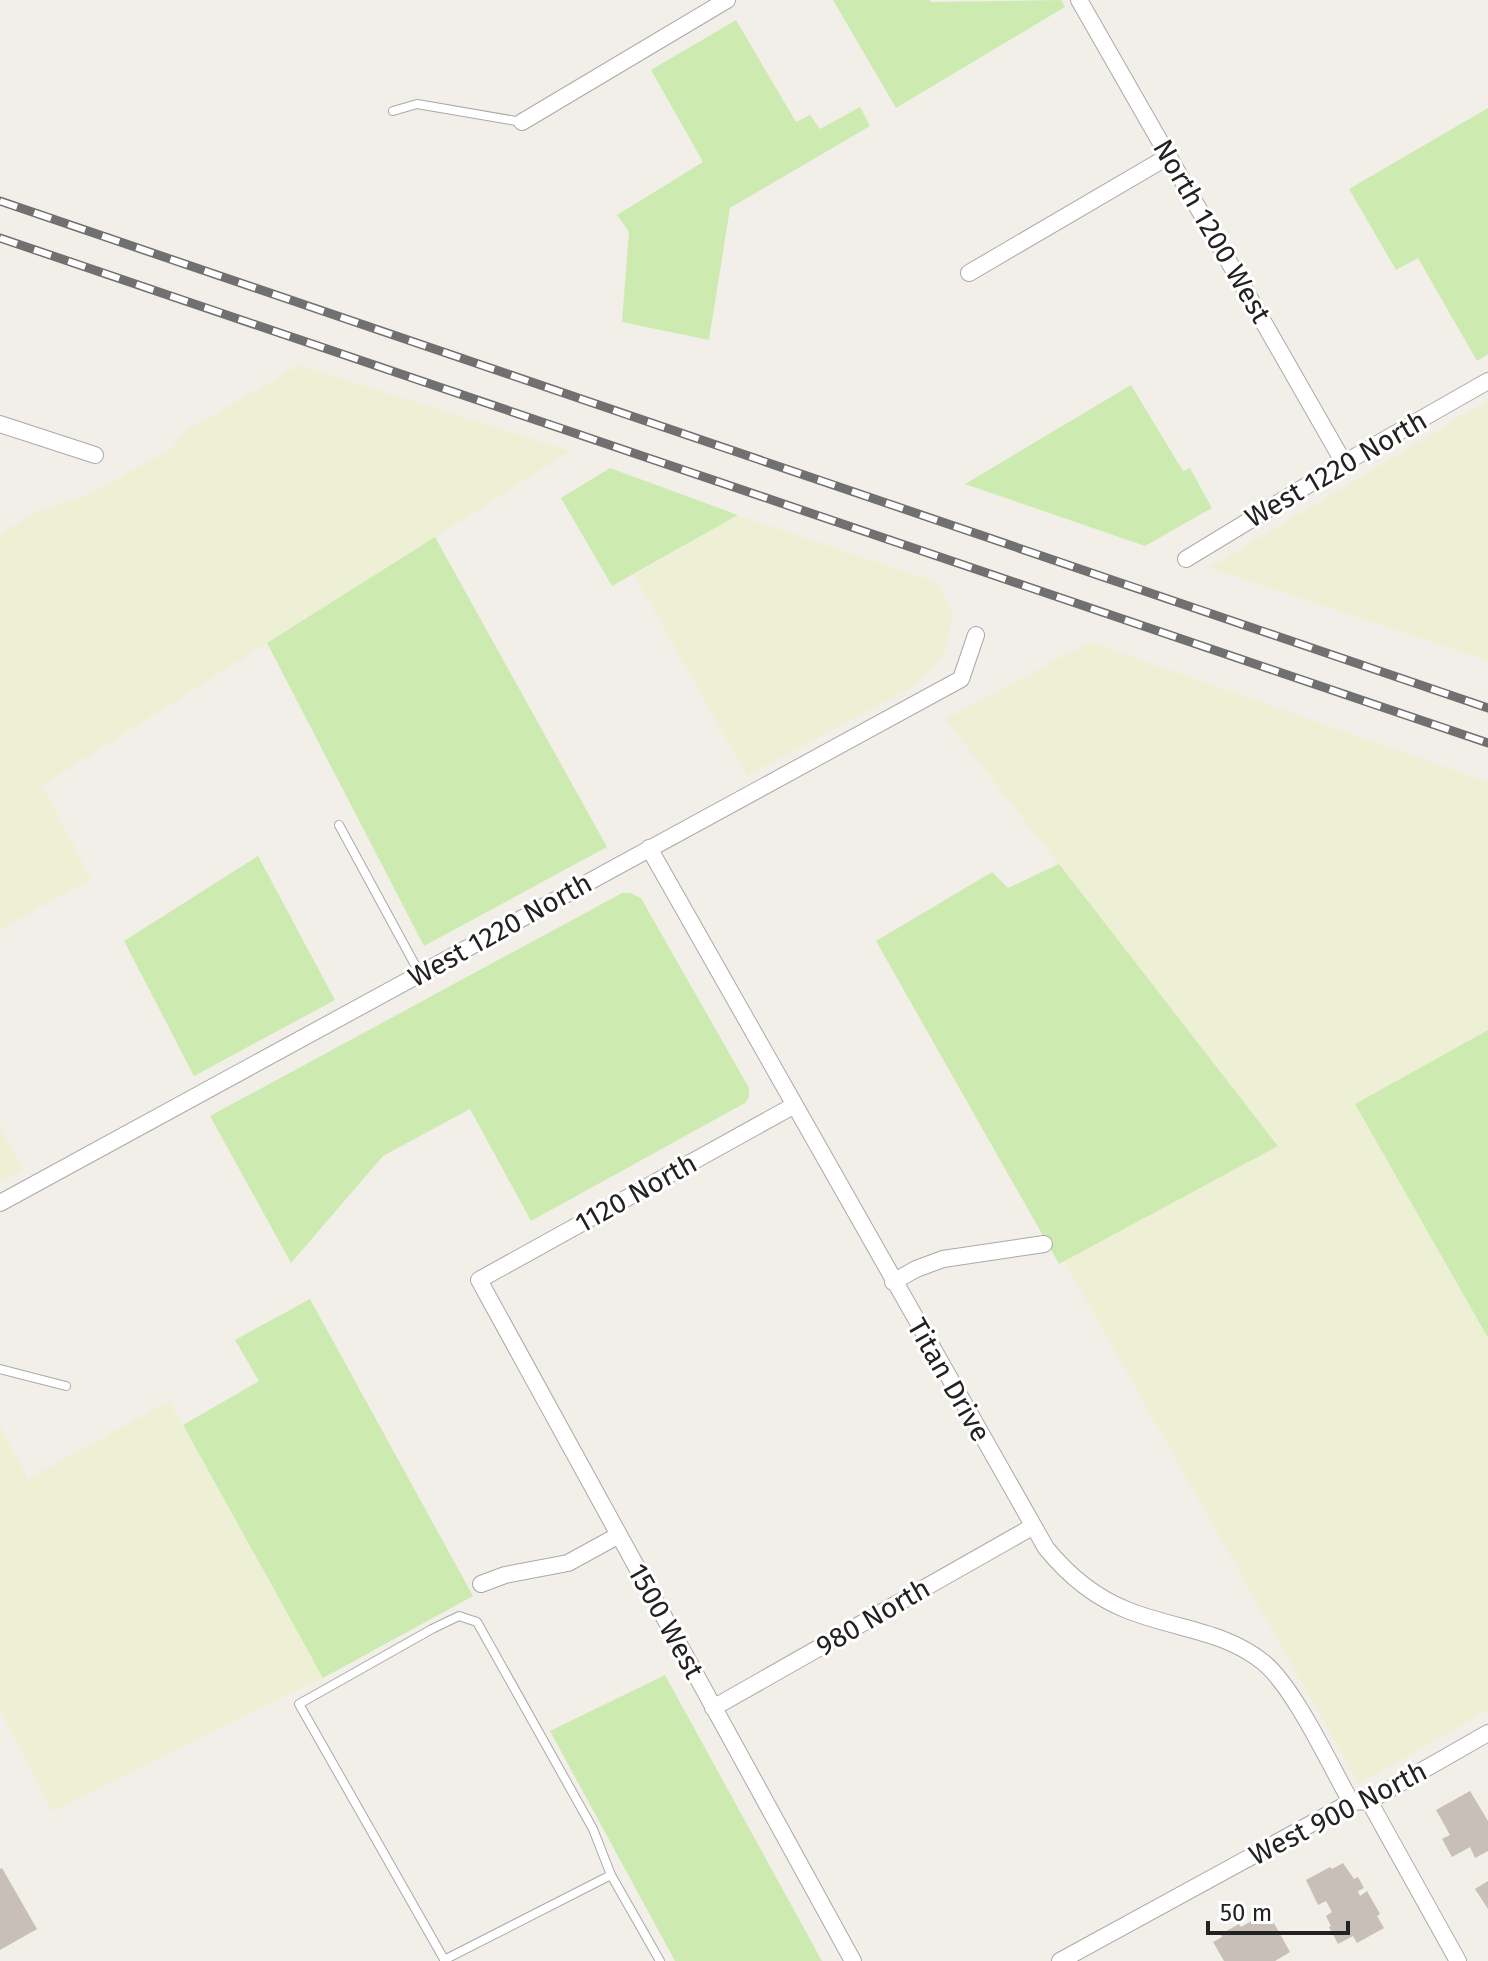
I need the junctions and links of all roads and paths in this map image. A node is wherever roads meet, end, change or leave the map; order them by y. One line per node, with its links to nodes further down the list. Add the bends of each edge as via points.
1 (727, 0): 4 (street)
2 (1079, 0): 5 (street, North 1200 West)
3 (393, 111): 4 (lane, via 417,104)
4 (522, 122)
5 (1169, 156): 6 (street); 10 (street, North 1200 West)
6 (969, 273)
7 (1488, 381): 10 (street, West 1220 North)
8 (0, 424): 9 (street)
9 (95, 455)
10 (1344, 463): 11 (street, West 1220 North)
11 (1186, 559)
12 (976, 635): 14 (street, West 1220 North, via 961,679)
13 (339, 825): 15 (lane)
14 (649, 848): 15 (street, West 1220 North); 16 (street, Titan Drive)
15 (420, 974): 17 (street, West 1220 North)
16 (793, 1106): 19 (street, 1120 North); 20 (street, Titan Drive)
17 (0, 1203)
18 (1044, 1244): 20 (street, via 943,1259)
19 (479, 1280): 24 (street, 1500 West)
20 (893, 1282): 23 (street, Titan Drive)
21 (0, 1369): 22 (lane)
22 (66, 1386)
23 (1032, 1527): 26 (street, 980 North); 29 (street, Titan Drive, via 1062,1567 1104,1600 1208,1632 1265,1664 1282,1682)
24 (619, 1535): 25 (street, via 568,1563); 26 (street, 1500 West)
25 (481, 1584)
26 (713, 1708): 33 (street, 1500 West)
27 (1488, 1733): 28 (street, West 900 North)
28 (1369, 1801): 29 (street, West 900 North); 35 (street)
29 (1351, 1802): 34 (street, West 900 North)
30 (611, 1875): 31 (lane); 31 (lane, via 593,1829 477,1622 459,1616 432,1629 299,1704); 32 (lane)
31 (444, 1960)
32 (660, 1961)
33 (853, 1961)
34 (1060, 1961)
35 (1458, 1961)

